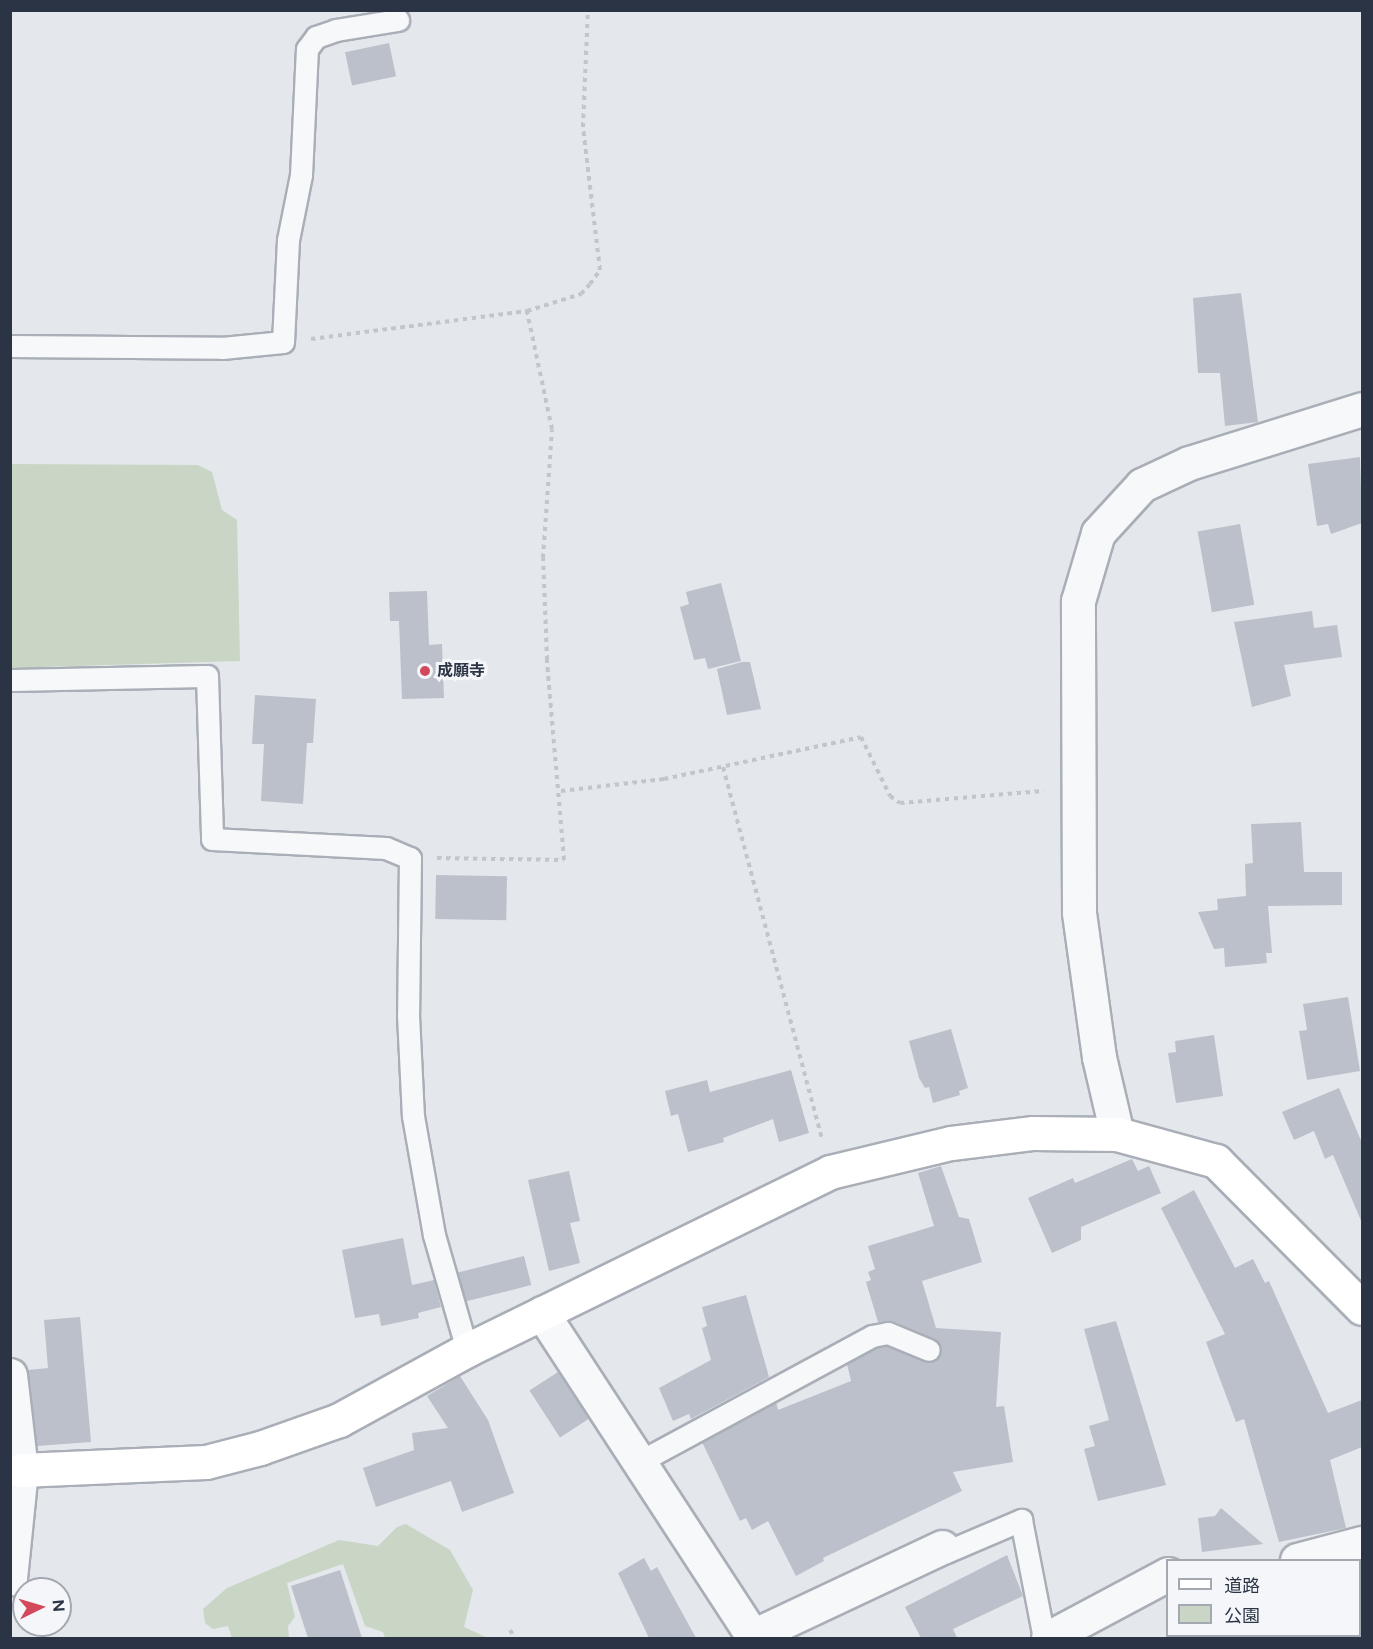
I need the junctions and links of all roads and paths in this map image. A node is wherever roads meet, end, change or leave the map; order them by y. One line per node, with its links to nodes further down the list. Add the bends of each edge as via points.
1 (588, 10): 3 (path, via 583,127 600,270 581,294)
2 (398, 20): 4 (lane, via 336,30 316,37 307,49 301,175 288,240)
3 (527, 311): 4 (path); 10 (path, via 552,429 543,558 547,660)
4 (283, 342): 5 (lane, via 222,348)
5 (10, 346)
6 (1362, 409): 9 (street, via 1189,463 1142,484 1098,533 1078,601)
7 (10, 680): 11 (lane, via 207,676 212,839 387,848)
8 (723, 767): 9 (path, via 861,737 867,742 890,796 900,803); 10 (path); 13 (path)
9 (1080, 788): 12 (street, via 1079,912 1099,1057)
10 (561, 791): 11 (path, via 564,860)
11 (410, 858): 16 (lane, via 408,1015 413,1116 434,1234)
12 (1117, 1134): 13 (street, via 1033,1133 951,1143); 14 (street, via 1216,1161)
13 (830, 1172): 15 (street)
14 (1362, 1308)
15 (542, 1313): 16 (street); 19 (street)
16 (467, 1350): 20 (street, via 339,1420 260,1448 206,1462)
17 (929, 1350): 19 (lane, via 888,1333 872,1336)
18 (10, 1376): 20 (street)
19 (639, 1462): 27 (street)
20 (21, 1470): 25 (street)
21 (1362, 1543): 23 (street)
22 (942, 1546): 27 (street); 29 (lane, via 946,1552 1021,1520)
23 (1301, 1559)
24 (1166, 1575): 29 (street)
25 (10, 1578)
26 (510, 1630): 28 (path)
27 (753, 1637)
28 (515, 1638)
29 (1046, 1638)

